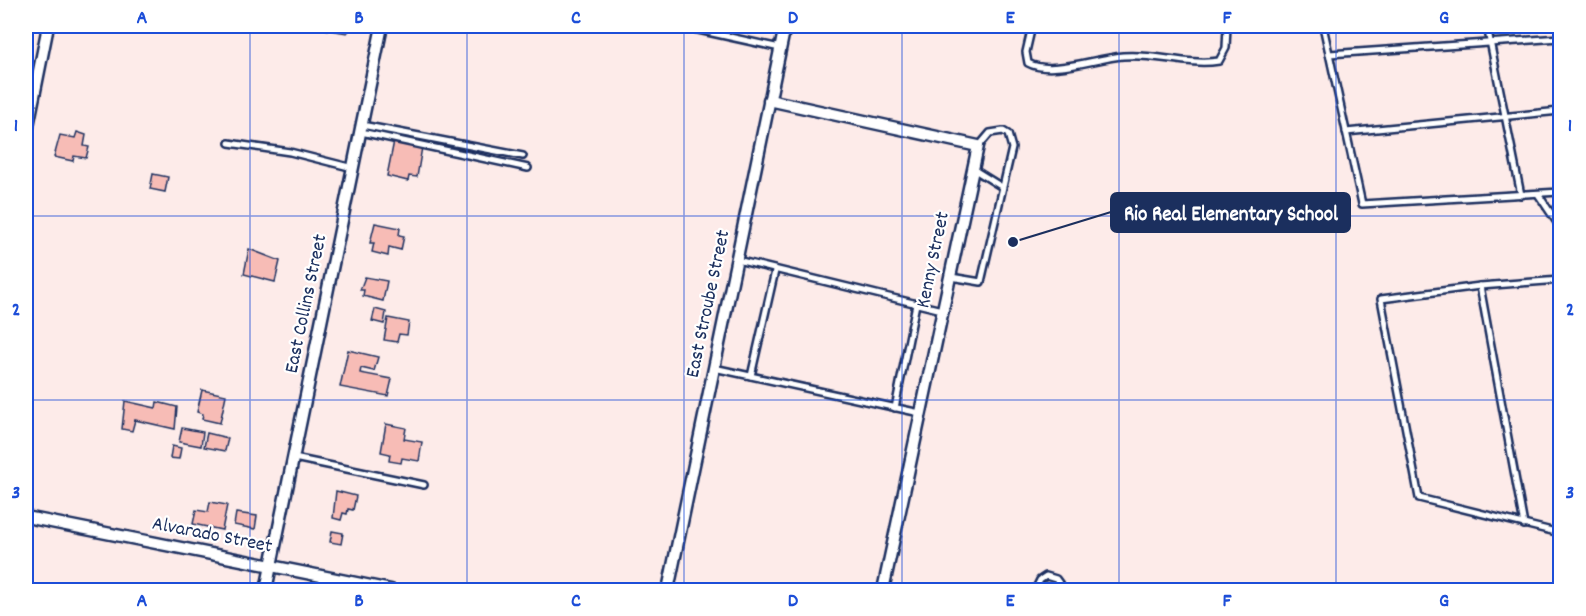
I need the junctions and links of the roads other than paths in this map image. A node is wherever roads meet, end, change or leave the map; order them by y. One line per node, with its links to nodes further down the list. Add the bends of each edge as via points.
1 (48, 26): 18 (street)
2 (382, 26): 16 (street, East Collins Street)
3 (680, 26): 11 (lane)
4 (785, 26): 11 (street, East Stroube Street)
5 (1032, 26): 6 (lane, via 1026,52 1028,63 1044,69 1121,56 1219,62 1226,48)
6 (1227, 26)
7 (1323, 26): 12 (lane)
8 (1486, 26): 10 (lane)
9 (1560, 38): 10 (lane)
10 (1490, 44): 12 (lane); 15 (lane)
11 (780, 48): 13 (street, East Stroube Street)
12 (1329, 54): 17 (lane)
13 (770, 100): 20 (street); 30 (street, East Stroube Street)
14 (1560, 111): 15 (lane)
15 (1504, 115): 17 (lane); 28 (lane)
16 (362, 129): 21 (lane); 22 (street, East Collins Street); 23 (lane)
17 (1346, 132): 28 (lane, via 1362,204)
18 (26, 136)
19 (229, 143): 22 (lane, via 290,152)
20 (978, 146): 24 (street, Kenny Street); 25 (lane, via 990,133 1008,134 1012,148)
21 (523, 156)
22 (353, 168): 41 (street, East Collins Street)
23 (528, 168)
24 (973, 169): 25 (lane); 32 (street, Kenny Street)
25 (1002, 187): 32 (lane, via 981,282)
26 (1560, 192): 27 (lane)
27 (1538, 194): 28 (lane); 29 (lane)
28 (1521, 195)
29 (1560, 227)
30 (737, 260): 31 (lane); 37 (street, East Stroube Street)
31 (775, 271): 35 (lane); 38 (lane)
32 (949, 277): 36 (street, Kenny Street)
33 (1560, 280): 34 (lane)
34 (1480, 286): 44 (lane); 44 (lane, via 1381,299 1419,498)
35 (916, 304): 36 (lane); 39 (lane)
36 (942, 310): 40 (street, Kenny Street)
37 (714, 368): 38 (lane); 50 (street, East Stroube Street)
38 (750, 376): 39 (lane)
39 (895, 408): 40 (lane)
40 (920, 414): 51 (street, Kenny Street)
41 (294, 458): 42 (lane); 46 (street, East Collins Street)
42 (424, 485)
43 (26, 517): 46 (street, Alvarado Street)
44 (1524, 525): 45 (lane)
45 (1560, 533)
46 (271, 566): 47 (street, Alvarado Street); 48 (street, East Collins Street)
47 (337, 585): 49 (street, Alvarado Street)
48 (266, 591)
49 (390, 591)
50 (668, 591)
51 (883, 591)
52 (1035, 591): 53 (lane, via 1046,576 1056,579)
53 (1064, 591)

